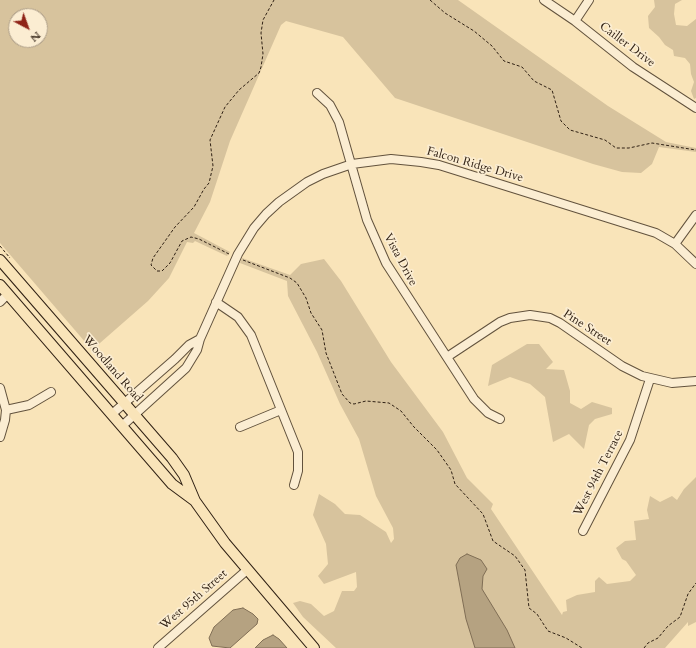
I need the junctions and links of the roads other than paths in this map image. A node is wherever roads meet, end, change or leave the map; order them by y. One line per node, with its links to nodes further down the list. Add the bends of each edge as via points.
1 (544, 0): 3 (street, Cailler Drive)
2 (589, 0): 3 (street)
3 (575, 21): 5 (street, Cailler Drive, via 634,67)
4 (316, 93): 6 (street, Vista Drive, via 335,113)
5 (696, 108)
6 (352, 164): 8 (street, Falcon Ridge Drive, via 391,159 439,165 638,227); 14 (street, Falcon Ridge Drive, via 307,182 279,202 254,228); 16 (street, Vista Drive, via 367,220 383,256)
7 (696, 215): 8 (street)
8 (676, 244): 10 (street, Falcon Ridge Drive)
9 (0, 260): 21 (main road, Woodland Road)
10 (696, 264)
11 (0, 285): 12 (main road, Woodland Road)
12 (8, 294): 13 (street); 24 (main road, Woodland Road)
13 (0, 302)
14 (216, 302): 15 (street, Falcon Ridge Drive); 23 (street, via 230,310 245,326)
15 (200, 339): 21 (street, via 189,345); 25 (street, Falcon Ridge Drive, via 197,350 186,368)
16 (447, 358): 17 (street, Pine Street, via 500,322 520,315 535,315 560,323 622,366); 26 (street, Vista Drive, via 480,406)
17 (650, 379): 18 (street, Pine Street, via 672,383); 32 (street, West 94th Terrace, via 630,440)
18 (696, 381)
19 (0, 388): 22 (street)
20 (52, 392): 22 (street, via 29,405)
21 (125, 402): 24 (street); 25 (main road, Woodland Road)
22 (6, 410): 29 (street)
23 (281, 410): 28 (street); 30 (street, via 298,452 298,471)
24 (112, 414): 27 (main road, Woodland Road)
25 (134, 414): 27 (street, Falcon Ridge Drive); 31 (main road, Woodland Road, via 184,475)
26 (500, 419)
27 (122, 426): 31 (main road, Woodland Road, via 172,484)
28 (240, 427)
29 (0, 437)
30 (294, 485)
31 (195, 501): 33 (main road, Woodland Road)
32 (582, 530)
33 (247, 570): 34 (street, West 95th Street); 35 (main road, Woodland Road)
34 (158, 648)
35 (314, 648)

